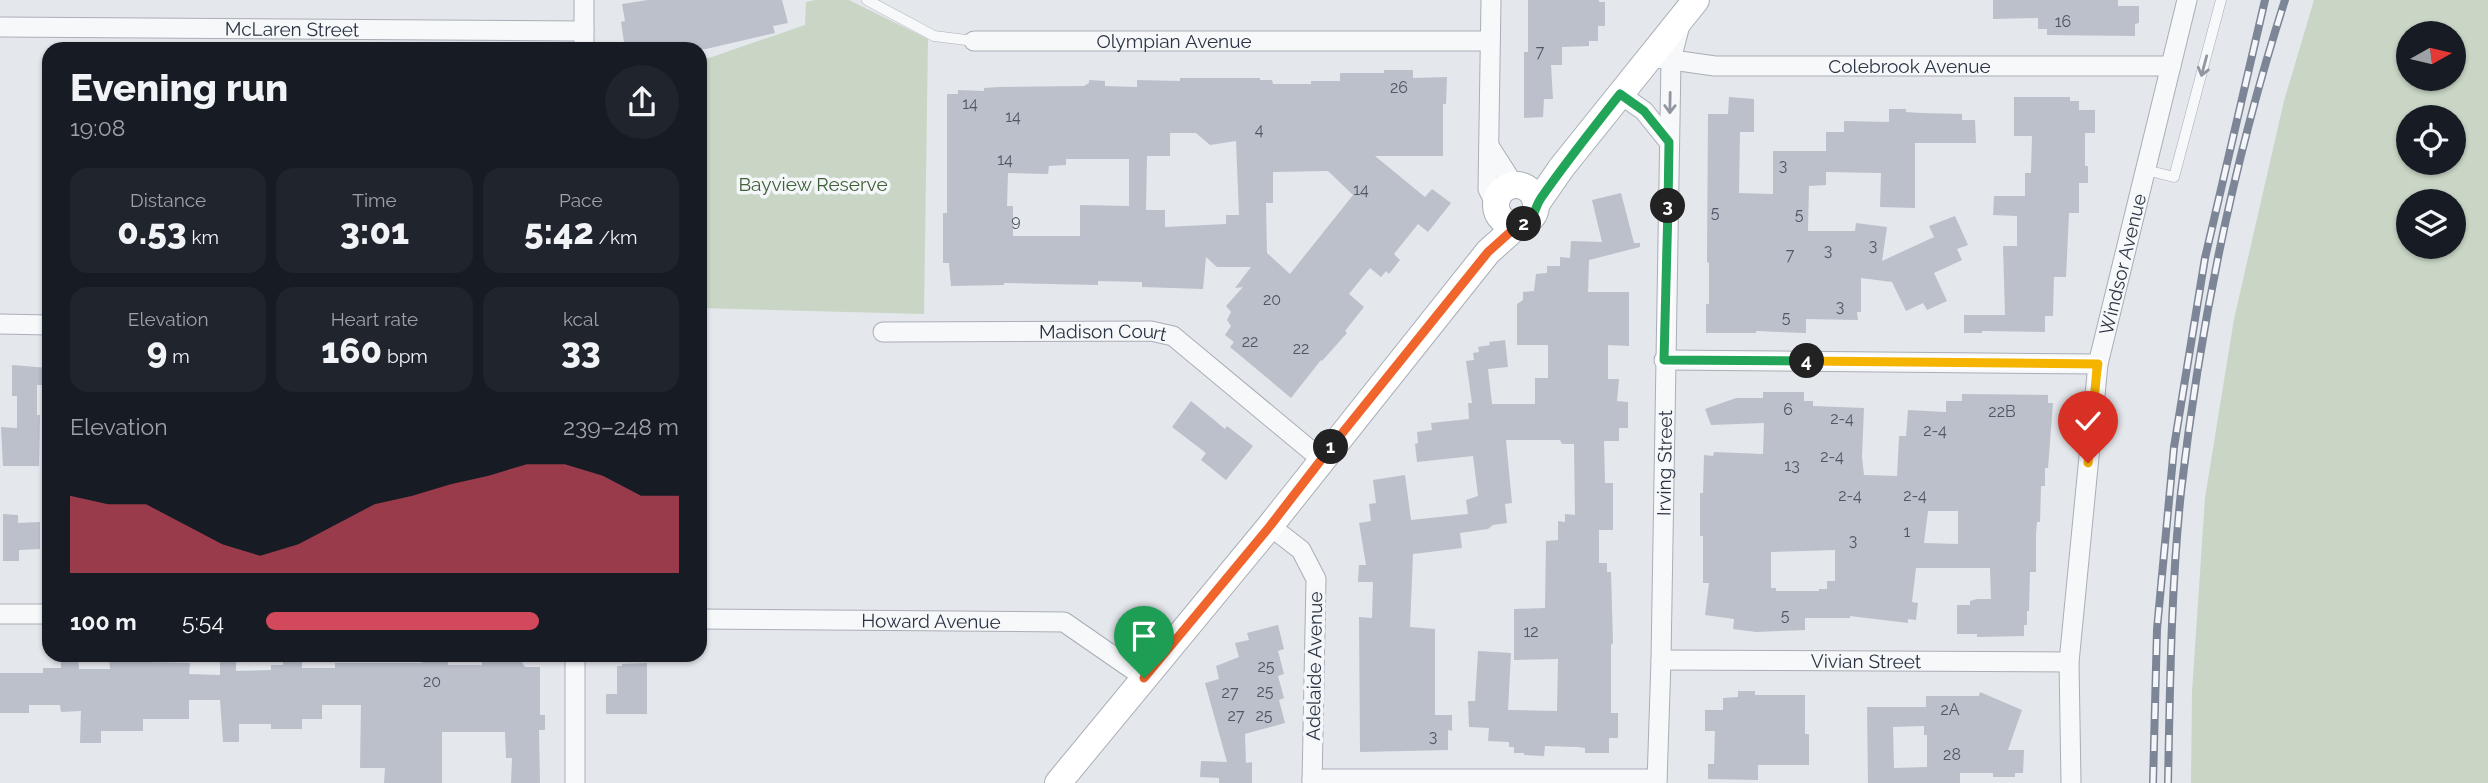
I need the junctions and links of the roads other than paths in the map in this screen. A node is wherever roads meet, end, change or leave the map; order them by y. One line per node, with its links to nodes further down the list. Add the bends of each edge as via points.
1 (584, 0): 8 (street)
2 (867, 0): 9 (lane, Olympian Avenue, via 934,36)
3 (1491, 0): 10 (street)
4 (2187, 0): 12 (street, Windsor Avenue)
5 (2221, 0): 16 (lane, one-way to 16, via 2174,177)
6 (1689, 8): 11 (street)
7 (0, 27): 8 (street, McLaren Street)
8 (584, 40)
9 (974, 41): 10 (street, Olympian Avenue)
10 (1490, 41): 15 (street)
11 (1660, 59): 12 (street, Colebrook Avenue, via 1715,66); 13 (street); 14 (street, Irving Street, one-way to 14)
12 (2171, 65): 16 (street, Windsor Avenue)
13 (1620, 94): 14 (street, via 1644,111); 17 (street, via 1562,167)
14 (1669, 142): 24 (street, Irving Street)
15 (1489, 146): 17 (street); 18 (street, via 1488,189)
16 (2146, 170): 25 (street, Windsor Avenue)
17 (1525, 191): 18 (street, via 1502,190); 19 (street, via 1534,216)
18 (1496, 207): 19 (street, via 1506,223); 20 (street)
19 (1517, 226): 20 (street)
20 (1488, 252): 26 (street)
21 (0, 324): 22 (street)
22 (42, 325)
23 (883, 332): 26 (street, Madison Court, via 1151,331 1173,336)
24 (1664, 360): 25 (street); 31 (street, Irving Street)
25 (2098, 364): 33 (street, Windsor Avenue)
26 (1321, 459): 27 (street)
27 (1270, 526): 34 (street); 35 (street, Adelaide Avenue, via 1301,550 1315,579)
28 (0, 614): 29 (street)
29 (42, 614)
30 (707, 619): 34 (street, Howard Avenue, via 1064,622)
31 (1661, 660): 33 (street, Vivian Street); 36 (street, Irving Street)
32 (575, 662): 37 (street)
33 (2069, 662): 39 (street, Windsor Avenue)
34 (1144, 678): 38 (street)
35 (1312, 781): 36 (street)
36 (1657, 781)
37 (575, 783)
38 (1058, 783)
39 (2071, 783)

